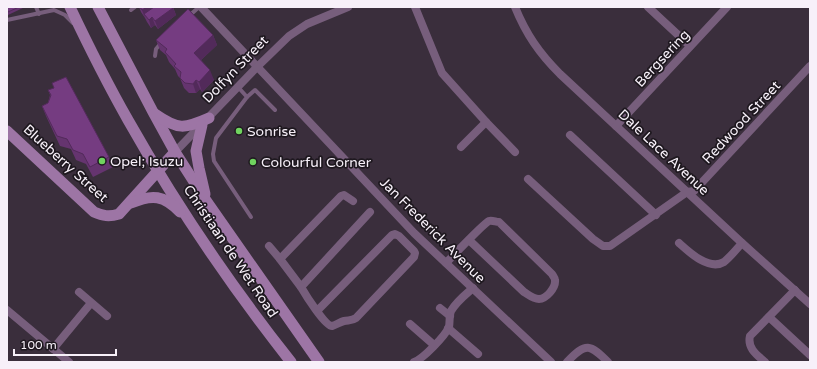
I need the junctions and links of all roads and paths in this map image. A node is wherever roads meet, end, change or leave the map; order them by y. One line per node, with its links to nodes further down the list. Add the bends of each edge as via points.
1 (36, 7): 10 (lane)
2 (70, 7): 16 (main road, Christiaan de Wet Road)
3 (98, 7): 22 (main road, Christiaan de Wet Road)
4 (200, 7): 12 (lane); 18 (street, Jan Frederick Avenue)
5 (348, 7): 18 (street, Dolfyn Street, via 298,29)
6 (415, 7): 24 (street, via 442,73)
7 (515, 7): 25 (street, Dale Lace Avenue, via 530,38 545,59)
8 (648, 7): 14 (street)
9 (727, 7): 14 (street, Bergsering)
10 (39, 14): 11 (lane); 16 (lane, via 54,10 70,19)
11 (7, 20)
12 (184, 22)
13 (168, 36): 15 (lane, via 156,49)
14 (690, 46): 25 (street, Bergsering)
15 (155, 56)
16 (98, 64): 31 (main road, Christiaan de Wet Road, via 128,121)
17 (810, 66): 33 (street, Redwood Street, via 694,191)
18 (257, 67): 19 (street, Dolfyn Street); 46 (street, Jan Frederick Avenue, via 414,233)
19 (237, 87): 20 (lane); 23 (street, Dolfyn Street)
20 (247, 97): 21 (lane, via 255,90); 39 (lane, via 216,138 213,154 214,161)
21 (275, 110)
22 (153, 112): 23 (main road, via 169,123 182,126); 29 (main road, Christiaan de Wet Road)
23 (206, 121): 29 (street, Dolfyn Street); 35 (main road, via 196,151)
24 (486, 122): 28 (street); 30 (street)
25 (616, 126): 33 (street, Dale Lace Avenue)
26 (7, 131): 36 (main road, Blueberry Street, via 94,212 112,216 119,214)
27 (570, 135): 38 (street)
28 (461, 147)
29 (175, 152): 31 (main road, Dolfyn Street); 35 (main road, Christiaan de Wet Road)
30 (515, 152)
31 (159, 171): 36 (main road, Blueberry Street); 40 (main road, Christiaan de Wet Road)
32 (528, 179): 38 (street, Redwood Street, via 603,246 610,246)
33 (687, 192): 38 (street, Redwood Street); 43 (street, Dale Lace Avenue)
34 (353, 201): 45 (street, via 344,195 341,196)
35 (207, 202): 67 (main road, Christiaan de Wet Road)
36 (128, 204): 40 (main road, via 158,197 176,208)
37 (370, 212): 47 (street)
38 (656, 215)
39 (251, 217)
40 (193, 225): 66 (main road, Christiaan de Wet Road)
41 (469, 240): 41 (street, via 486,223 499,222 552,274 554,287 544,297 533,298); 46 (street)
42 (680, 243): 43 (street, via 702,261 718,264)
43 (742, 244): 49 (street, Dale Lace Avenue)
44 (269, 246): 45 (street)
45 (280, 259): 47 (street)
46 (446, 263): 48 (street, Jan Frederick Avenue)
47 (301, 287): 55 (street)
48 (472, 288): 57 (street, via 455,305); 69 (street, Jan Frederick Avenue)
49 (795, 290): 52 (street, Dale Lace Avenue); 58 (street)
50 (79, 292): 51 (street)
51 (91, 303): 56 (street); 62 (street)
52 (810, 304)
53 (440, 308): 57 (street)
54 (7, 310): 62 (street)
55 (317, 311): 55 (street, via 331,326 354,319 414,257 414,251 399,236 392,234)
56 (107, 316)
57 (450, 316): 60 (street)
58 (769, 317): 64 (street); 72 (street, via 749,340 751,348)
59 (410, 324): 61 (street)
60 (448, 328): 61 (street); 63 (street)
61 (434, 345): 68 (street, via 420,360)
62 (53, 348): 65 (street)
63 (478, 354)
64 (810, 355)
65 (69, 362)
66 (291, 362)
67 (319, 362)
68 (414, 362)
69 (551, 362)
70 (567, 362): 71 (street, via 578,351 591,348)
71 (608, 362)
72 (765, 362)

